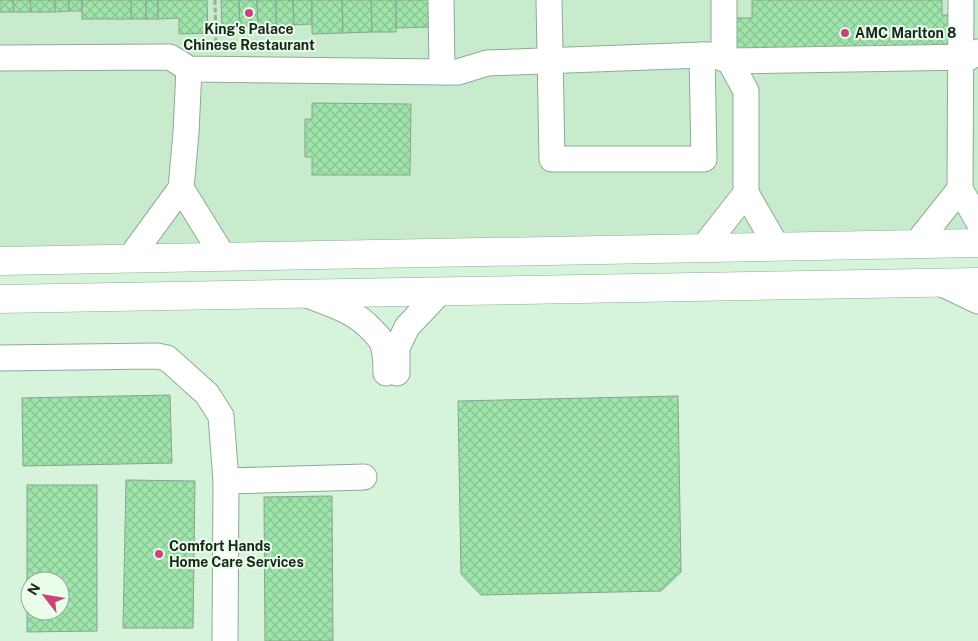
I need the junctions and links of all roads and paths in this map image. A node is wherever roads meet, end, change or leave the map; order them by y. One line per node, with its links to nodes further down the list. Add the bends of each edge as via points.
1 (214, 0): 12 (path)
2 (442, 0): 13 (lane)
3 (549, 0): 9 (lane)
4 (724, 0): 10 (lane, via 724,51)
5 (962, 0): 7 (lane)
6 (702, 55): 9 (lane); 9 (lane, via 704,159 552,159); 10 (lane, via 712,54)
7 (970, 55): 10 (lane); 15 (lane)
8 (0, 58): 11 (lane, via 170,57)
9 (550, 60): 13 (lane, via 487,63 458,72)
10 (730, 61): 16 (lane, via 746,91)
11 (189, 69): 12 (lane); 14 (lane)
12 (217, 69): 13 (lane)
13 (442, 72)
14 (181, 188): 22 (lane); 23 (lane)
15 (960, 189): 17 (lane); 19 (lane)
16 (746, 193): 20 (lane); 21 (lane)
17 (978, 221)
18 (978, 243): 19 (highway)
19 (916, 244): 20 (highway)
20 (777, 247): 21 (highway)
21 (703, 248): 22 (highway)
22 (223, 256): 23 (highway)
23 (130, 258): 24 (highway)
24 (0, 261)
25 (938, 282): 26 (highway); 27 (highway); 30 (lane)
26 (978, 282)
27 (441, 291): 28 (highway); 28 (lane, via 407,327 391,373 381,340 366,323)
28 (305, 294): 29 (highway)
29 (0, 299)
30 (978, 301)
31 (0, 358): 33 (lane, via 167,358 207,394 221,416)
32 (364, 478): 33 (lane)
33 (226, 481): 34 (lane)
34 (226, 641)

